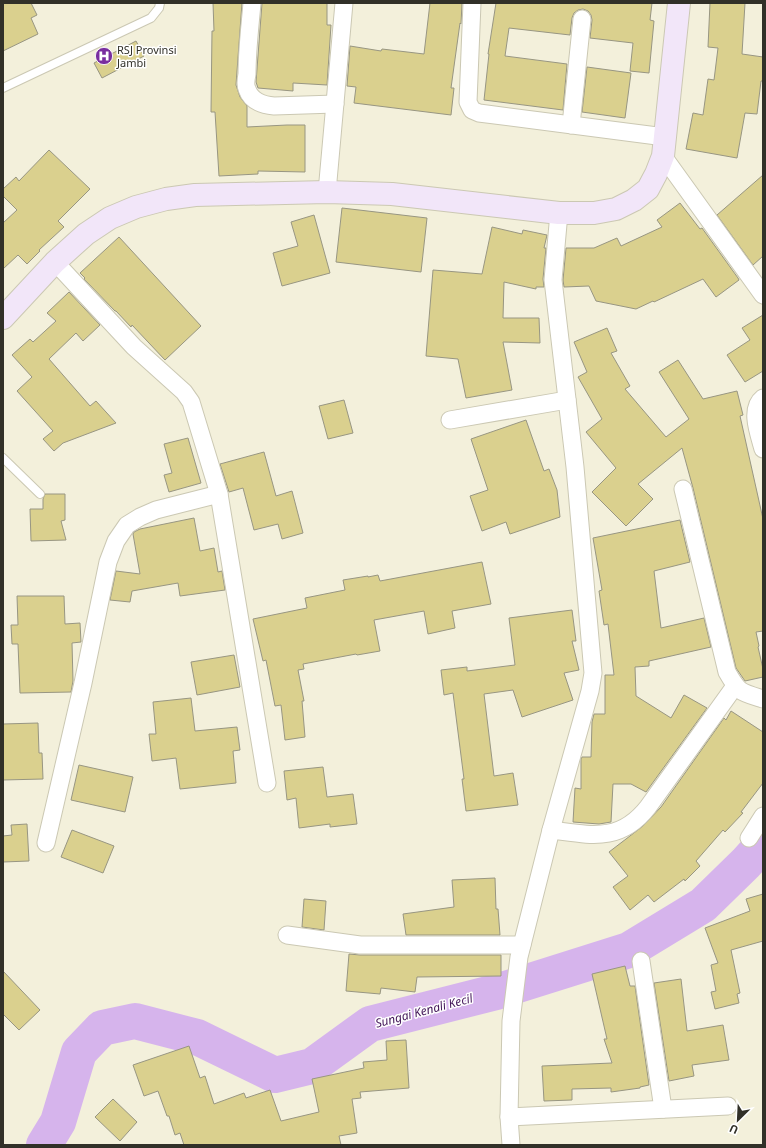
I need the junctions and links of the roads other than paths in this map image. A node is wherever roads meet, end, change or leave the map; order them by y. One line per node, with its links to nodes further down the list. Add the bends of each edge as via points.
1 (160, 3): 7 (lane, via 151,18)
2 (252, 3): 8 (street, via 246,88 251,96 258,103 274,106)
3 (344, 3): 8 (street)
4 (472, 3): 9 (street, via 468,102 472,110)
5 (679, 3): 10 (street)
6 (582, 19): 9 (street)
7 (3, 88)
8 (335, 104): 11 (street)
9 (572, 125): 10 (street)
10 (664, 147): 12 (street, via 656,174 648,189 634,200 616,209 594,213); 14 (street)
11 (327, 192): 12 (street, via 392,194); 13 (street, via 166,199 136,207 110,218 86,234)
12 (559, 213): 17 (street, via 552,280)
13 (55, 262): 15 (street); 23 (street, via 134,347 184,392 191,402)
14 (763, 295)
15 (3, 318)
16 (763, 398): 19 (street, via 755,410)
17 (566, 400): 18 (street); 28 (street, via 575,468 593,674)
18 (450, 420)
19 (763, 449)
20 (3, 458): 22 (lane)
21 (683, 489): 24 (street, via 727,672)
22 (40, 494)
23 (219, 494): 26 (street); 30 (street, via 156,510 140,517 127,525 116,541 108,562 84,683)
24 (735, 686): 25 (street, via 742,693); 28 (street, via 642,816 621,830 607,834)
25 (763, 699)
26 (267, 783)
27 (763, 816): 29 (street)
28 (551, 830): 32 (street)
29 (749, 838)
30 (46, 843)
31 (287, 935): 32 (street, via 360,945)
32 (520, 952): 36 (street, via 512,1021)
33 (641, 961): 35 (street)
34 (728, 1106): 35 (street)
35 (662, 1109): 36 (street)
36 (510, 1117): 37 (street)
37 (511, 1145)

